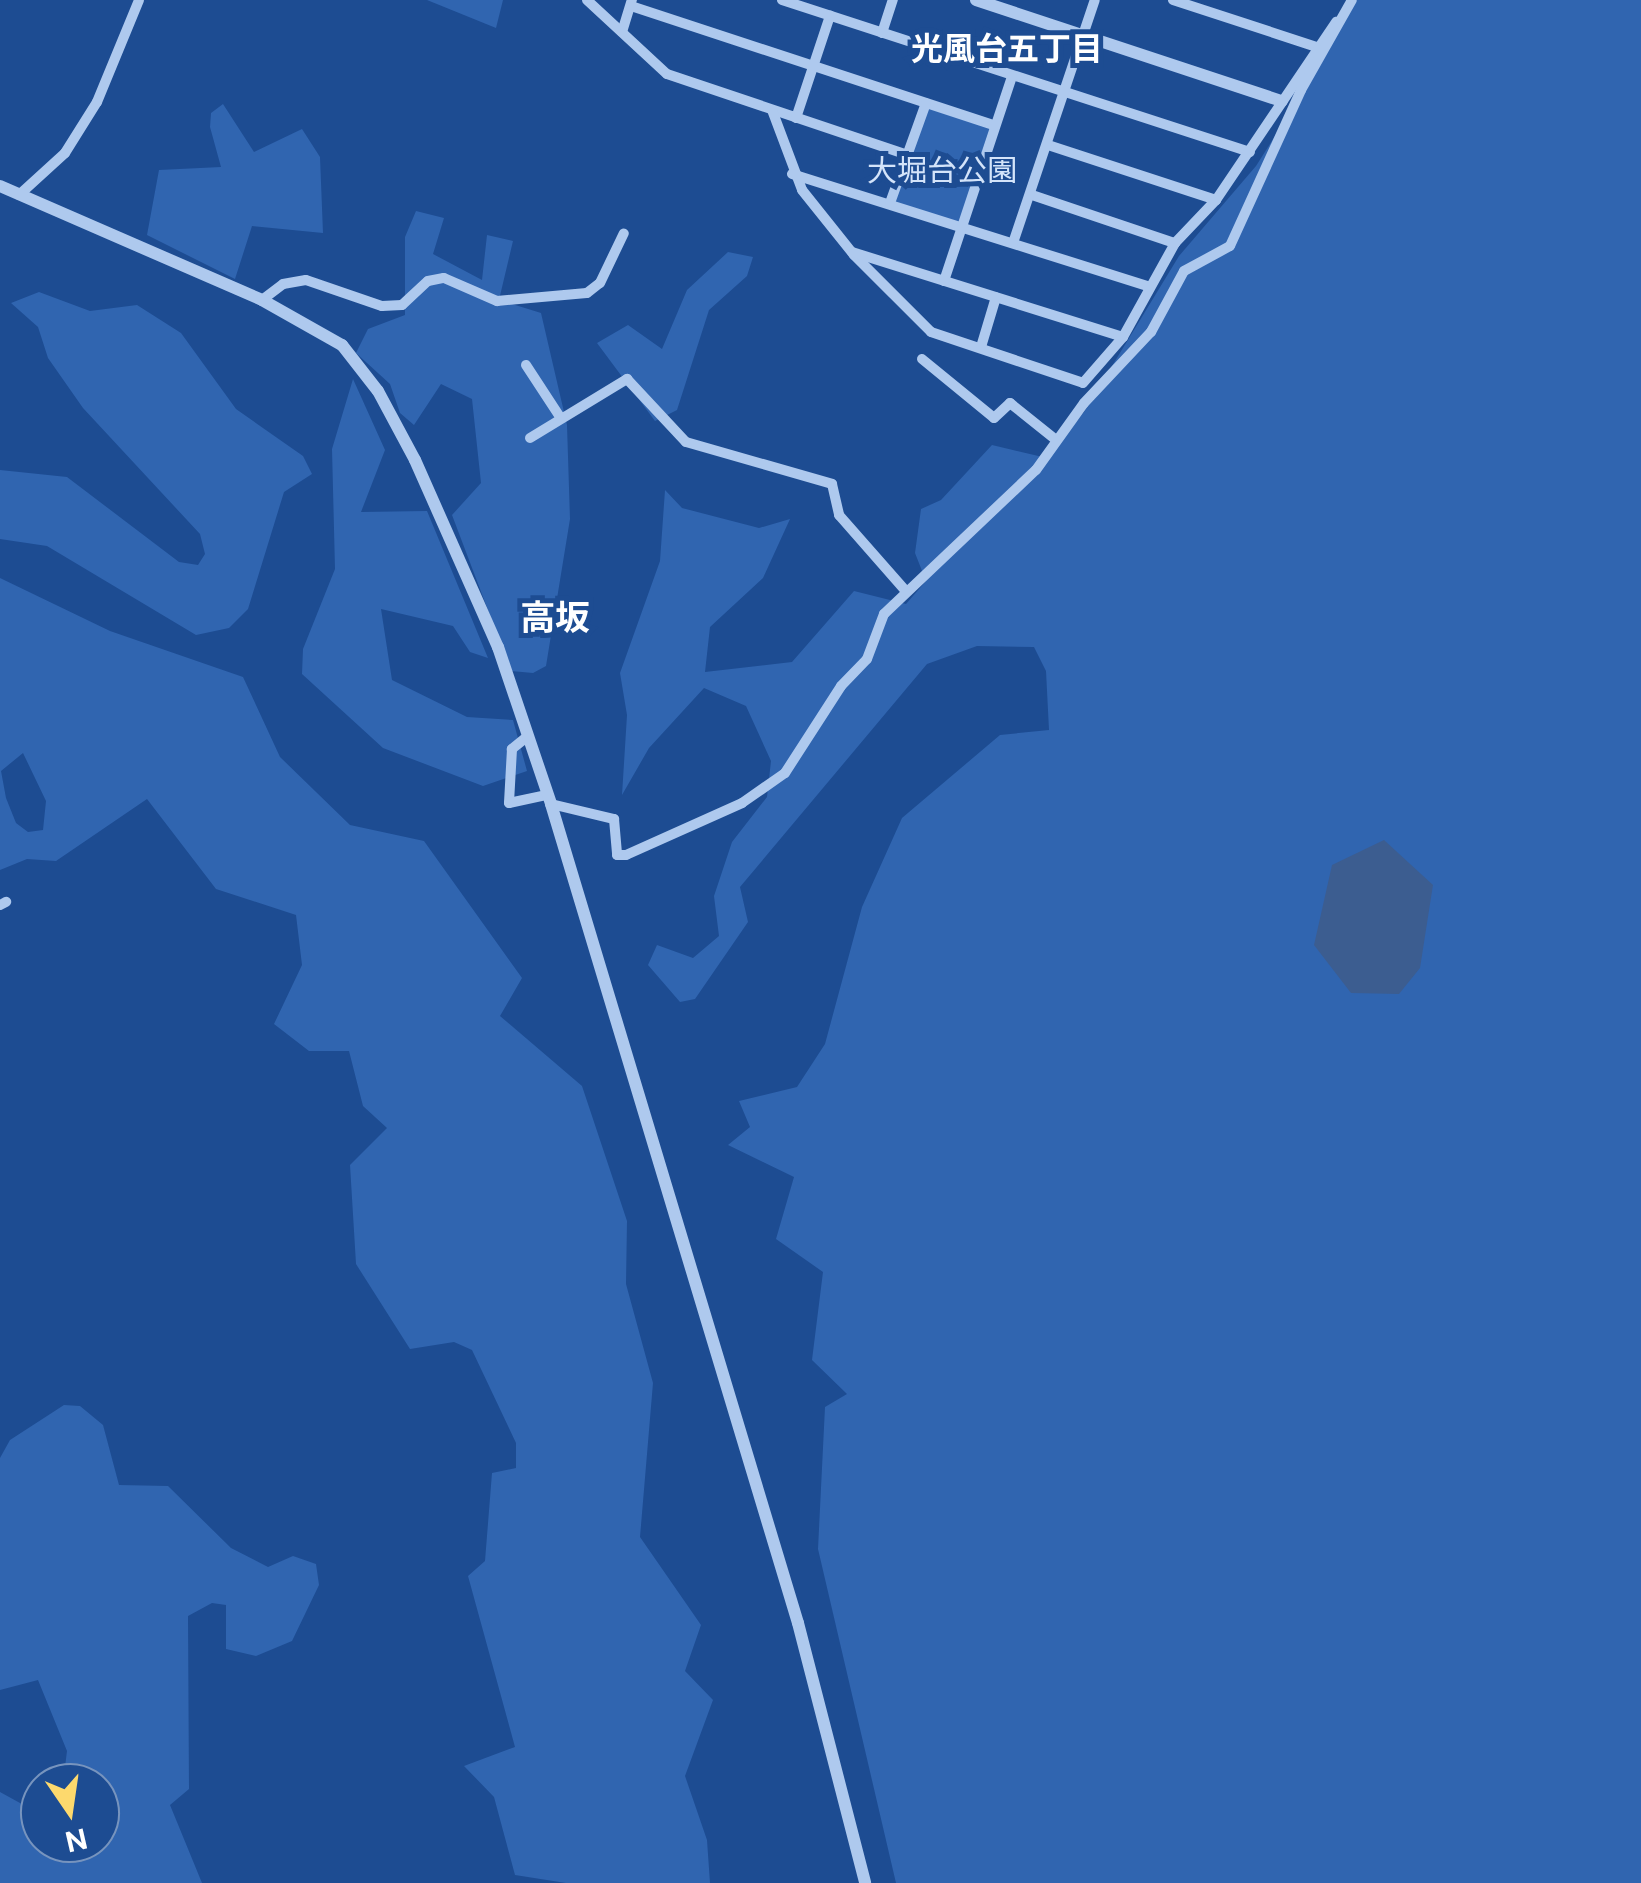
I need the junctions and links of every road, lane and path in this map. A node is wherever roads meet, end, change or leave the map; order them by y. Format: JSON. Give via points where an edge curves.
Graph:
{"nodes":[{"id":1,"x":139,"y":0,"type":"edge"},
{"id":2,"x":587,"y":0,"type":"edge"},
{"id":3,"x":782,"y":0,"type":"edge"},
{"id":4,"x":893,"y":0,"type":"edge"},
{"id":5,"x":976,"y":0,"type":"edge"},
{"id":6,"x":1094,"y":0,"type":"edge"},
{"id":7,"x":1179,"y":1,"type":"edge"},
{"id":8,"x":1350,"y":1,"type":"edge"},
{"id":9,"x":632,"y":3,"type":"edge"},
{"id":10,"x":830,"y":16,"type":"junction"},
{"id":11,"x":622,"y":32,"type":"junction"},
{"id":12,"x":882,"y":33,"type":"junction"},
{"id":13,"x":1082,"y":35,"type":"junction"},
{"id":14,"x":1317,"y":46,"type":"junction"},
{"id":15,"x":814,"y":66,"type":"junction"},
{"id":16,"x":1012,"y":76,"type":"junction"},
{"id":17,"x":1064,"y":94,"type":"junction"},
{"id":18,"x":1282,"y":101,"type":"junction"},
{"id":19,"x":926,"y":104,"type":"junction"},
{"id":20,"x":772,"y":110,"type":"junction"},
{"id":21,"x":796,"y":118,"type":"junction"},
{"id":22,"x":995,"y":126,"type":"junction"},
{"id":23,"x":1048,"y":145,"type":"junction"},
{"id":24,"x":1250,"y":152,"type":"junction"},
{"id":25,"x":908,"y":155,"type":"junction"},
{"id":26,"x":791,"y":174,"type":"junction"},
{"id":27,"x":0,"y":186,"type":"edge"},
{"id":28,"x":19,"y":195,"type":"junction"},
{"id":29,"x":1032,"y":195,"type":"junction"},
{"id":30,"x":1216,"y":200,"type":"junction"},
{"id":31,"x":890,"y":203,"type":"junction"},
{"id":32,"x":962,"y":227,"type":"junction"},
{"id":33,"x":624,"y":233,"type":"dead end"},
{"id":34,"x":1175,"y":242,"type":"junction"},
{"id":35,"x":1014,"y":243,"type":"junction"},
{"id":36,"x":850,"y":251,"type":"junction"},
{"id":37,"x":944,"y":281,"type":"junction"},
{"id":38,"x":1150,"y":287,"type":"junction"},
{"id":39,"x":996,"y":297,"type":"junction"},
{"id":40,"x":262,"y":300,"type":"junction"},
{"id":41,"x":1123,"y":337,"type":"junction"},
{"id":42,"x":981,"y":347,"type":"junction"},
{"id":43,"x":922,"y":359,"type":"dead end"},
{"id":44,"x":526,"y":364,"type":"dead end"},
{"id":45,"x":560,"y":417,"type":"junction"},
{"id":46,"x":530,"y":438,"type":"dead end"},
{"id":47,"x":1056,"y":440,"type":"junction"},
{"id":48,"x":905,"y":590,"type":"junction"},
{"id":49,"x":528,"y":736,"type":"junction"},
{"id":50,"x":550,"y":799,"type":"junction"},
{"id":51,"x":865,"y":1883,"type":"edge"}],
"edges":[{"from":1,"to":28,"type":"street","via":[[97,102],[65,153]]},
{"from":2,"to":11,"type":"street"},
{"from":3,"to":10,"type":"street"},
{"from":4,"to":12,"type":"street"},
{"from":5,"to":13,"type":"street"},
{"from":6,"to":13,"type":"street"},
{"from":7,"to":14,"type":"street"},
{"from":8,"to":14,"type":"street"},
{"from":8,"to":47,"type":"street","via":[[1230,246],[1184,272],[1151,332]]},
{"from":9,"to":11,"type":"street"},
{"from":9,"to":15,"type":"street"},
{"from":10,"to":12,"type":"street"},
{"from":10,"to":15,"type":"street"},
{"from":11,"to":20,"type":"street","via":[[668,74]]},
{"from":12,"to":16,"type":"street"},
{"from":13,"to":17,"type":"street"},
{"from":13,"to":18,"type":"street"},
{"from":14,"to":18,"type":"street"},
{"from":15,"to":19,"type":"street"},
{"from":15,"to":21,"type":"street"},
{"from":16,"to":17,"type":"street"},
{"from":16,"to":22,"type":"street"},
{"from":17,"to":23,"type":"street"},
{"from":17,"to":24,"type":"street"},
{"from":18,"to":24,"type":"street"},
{"from":19,"to":22,"type":"street"},
{"from":19,"to":25,"type":"street"},
{"from":20,"to":21,"type":"street"},
{"from":20,"to":26,"type":"street"},
{"from":21,"to":25,"type":"street"},
{"from":22,"to":32,"type":"street"},
{"from":23,"to":29,"type":"street"},
{"from":23,"to":30,"type":"street"},
{"from":24,"to":30,"type":"street"},
{"from":25,"to":31,"type":"street"},
{"from":26,"to":31,"type":"street"},
{"from":26,"to":36,"type":"street"},
{"from":27,"to":28,"type":"street"},
{"from":28,"to":40,"type":"street"},
{"from":29,"to":34,"type":"street"},
{"from":29,"to":35,"type":"street"},
{"from":30,"to":34,"type":"street"},
{"from":31,"to":32,"type":"street"},
{"from":32,"to":35,"type":"street"},
{"from":32,"to":37,"type":"street"},
{"from":33,"to":40,"type":"street","via":[[600,283],[587,293],[497,301],[444,278],[428,281],[402,305],[382,306],[306,280],[283,284]]},
{"from":34,"to":38,"type":"street"},
{"from":35,"to":38,"type":"street"},
{"from":36,"to":37,"type":"street"},
{"from":36,"to":42,"type":"street","via":[[931,332]]},
{"from":37,"to":39,"type":"street"},
{"from":38,"to":41,"type":"street"},
{"from":39,"to":41,"type":"street"},
{"from":39,"to":42,"type":"street"},
{"from":40,"to":49,"type":"street","via":[[342,345],[378,392],[498,647]]},
{"from":41,"to":42,"type":"street","via":[[1083,383]]},
{"from":43,"to":47,"type":"street","via":[[994,418],[1010,403]]},
{"from":44,"to":45,"type":"street"},
{"from":45,"to":46,"type":"street"},
{"from":45,"to":48,"type":"street","via":[[627,380],[686,442],[832,484],[839,515]]},
{"from":47,"to":48,"type":"street","via":[[1036,470]]},
{"from":48,"to":50,"type":"street","via":[[884,614],[867,659],[840,686],[784,773],[742,802],[617,855],[614,819]]},
{"from":49,"to":50,"type":"street"},
{"from":49,"to":50,"type":"street","via":[[512,749],[509,803]]},
{"from":50,"to":51,"type":"street","via":[[798,1624]]}]}
